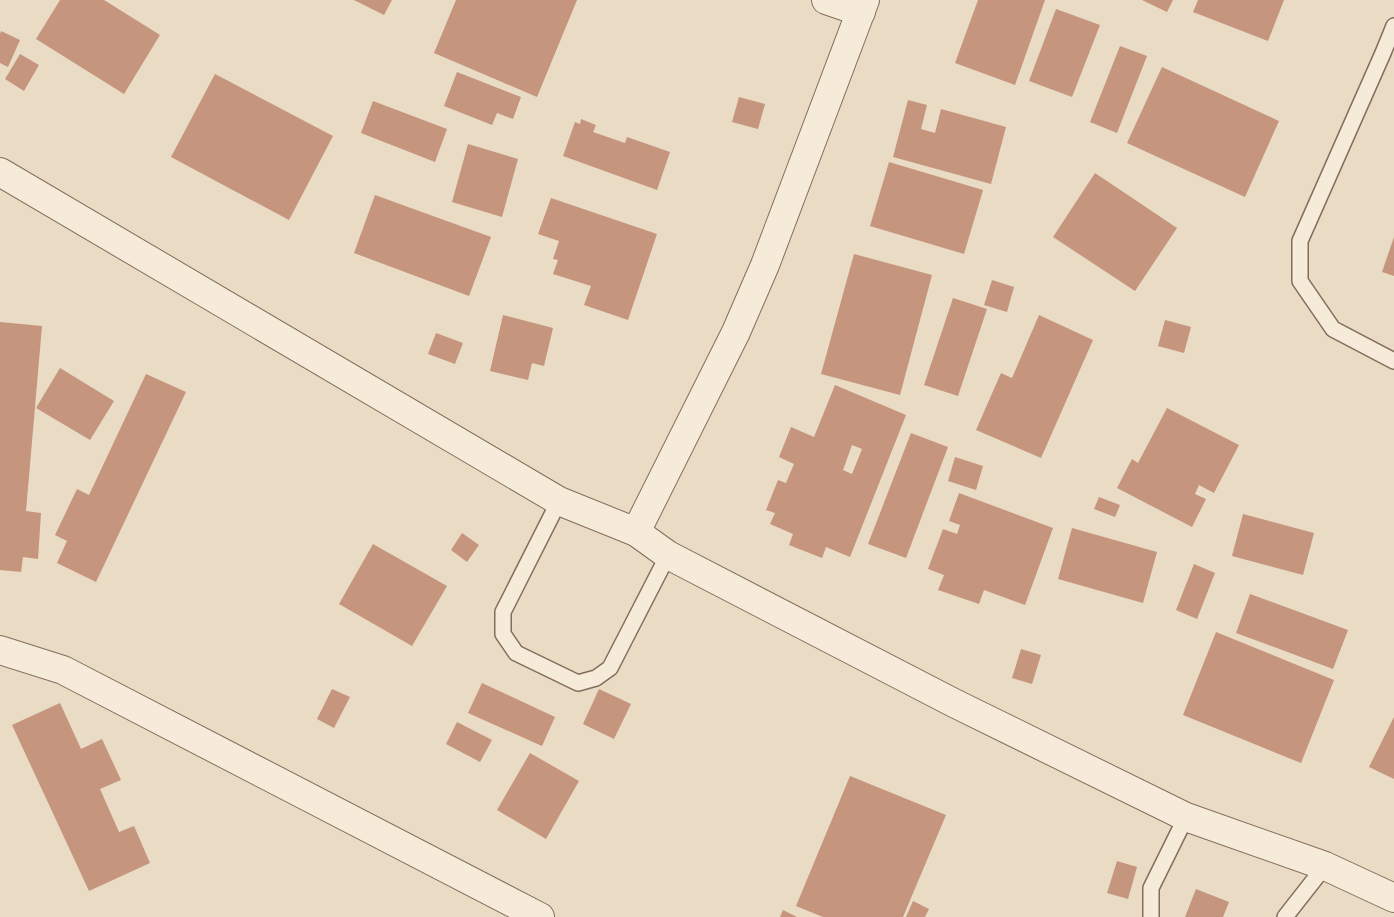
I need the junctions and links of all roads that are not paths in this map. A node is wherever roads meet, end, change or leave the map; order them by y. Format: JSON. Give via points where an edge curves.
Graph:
{"nodes":[{"id":1,"x":826,"y":0,"type":"edge"},
{"id":2,"x":863,"y":6,"type":"edge"},
{"id":3,"x":1394,"y":26,"type":"edge"},
{"id":4,"x":0,"y":172,"type":"edge"},
{"id":5,"x":1394,"y":361,"type":"edge"},
{"id":6,"x":559,"y":501,"type":"junction"},
{"id":7,"x":636,"y":532,"type":"junction"},
{"id":8,"x":668,"y":556,"type":"junction"},
{"id":9,"x":0,"y":650,"type":"edge"},
{"id":10,"x":1186,"y":817,"type":"junction"},
{"id":11,"x":1325,"y":866,"type":"junction"},
{"id":12,"x":1394,"y":898,"type":"edge"},
{"id":13,"x":540,"y":917,"type":"edge"},
{"id":14,"x":1151,"y":917,"type":"edge"},
{"id":15,"x":1285,"y":917,"type":"edge"}],
"edges":[{"from":1,"to":2,"type":"street"},
{"from":2,"to":7,"type":"street","via":[[765,265],[736,332]]},
{"from":3,"to":5,"type":"lane","via":[[1300,241],[1300,281],[1333,329]]},
{"from":4,"to":6,"type":"street"},
{"from":6,"to":7,"type":"street"},
{"from":6,"to":8,"type":"lane","via":[[503,612],[503,634],[516,653],[578,682],[596,678],[610,668]]},
{"from":7,"to":8,"type":"street"},
{"from":8,"to":10,"type":"street","via":[[954,703]]},
{"from":9,"to":13,"type":"street","via":[[63,670]]},
{"from":10,"to":11,"type":"street"},
{"from":10,"to":14,"type":"lane","via":[[1151,888]]},
{"from":11,"to":12,"type":"street"},
{"from":11,"to":15,"type":"lane"}]}
